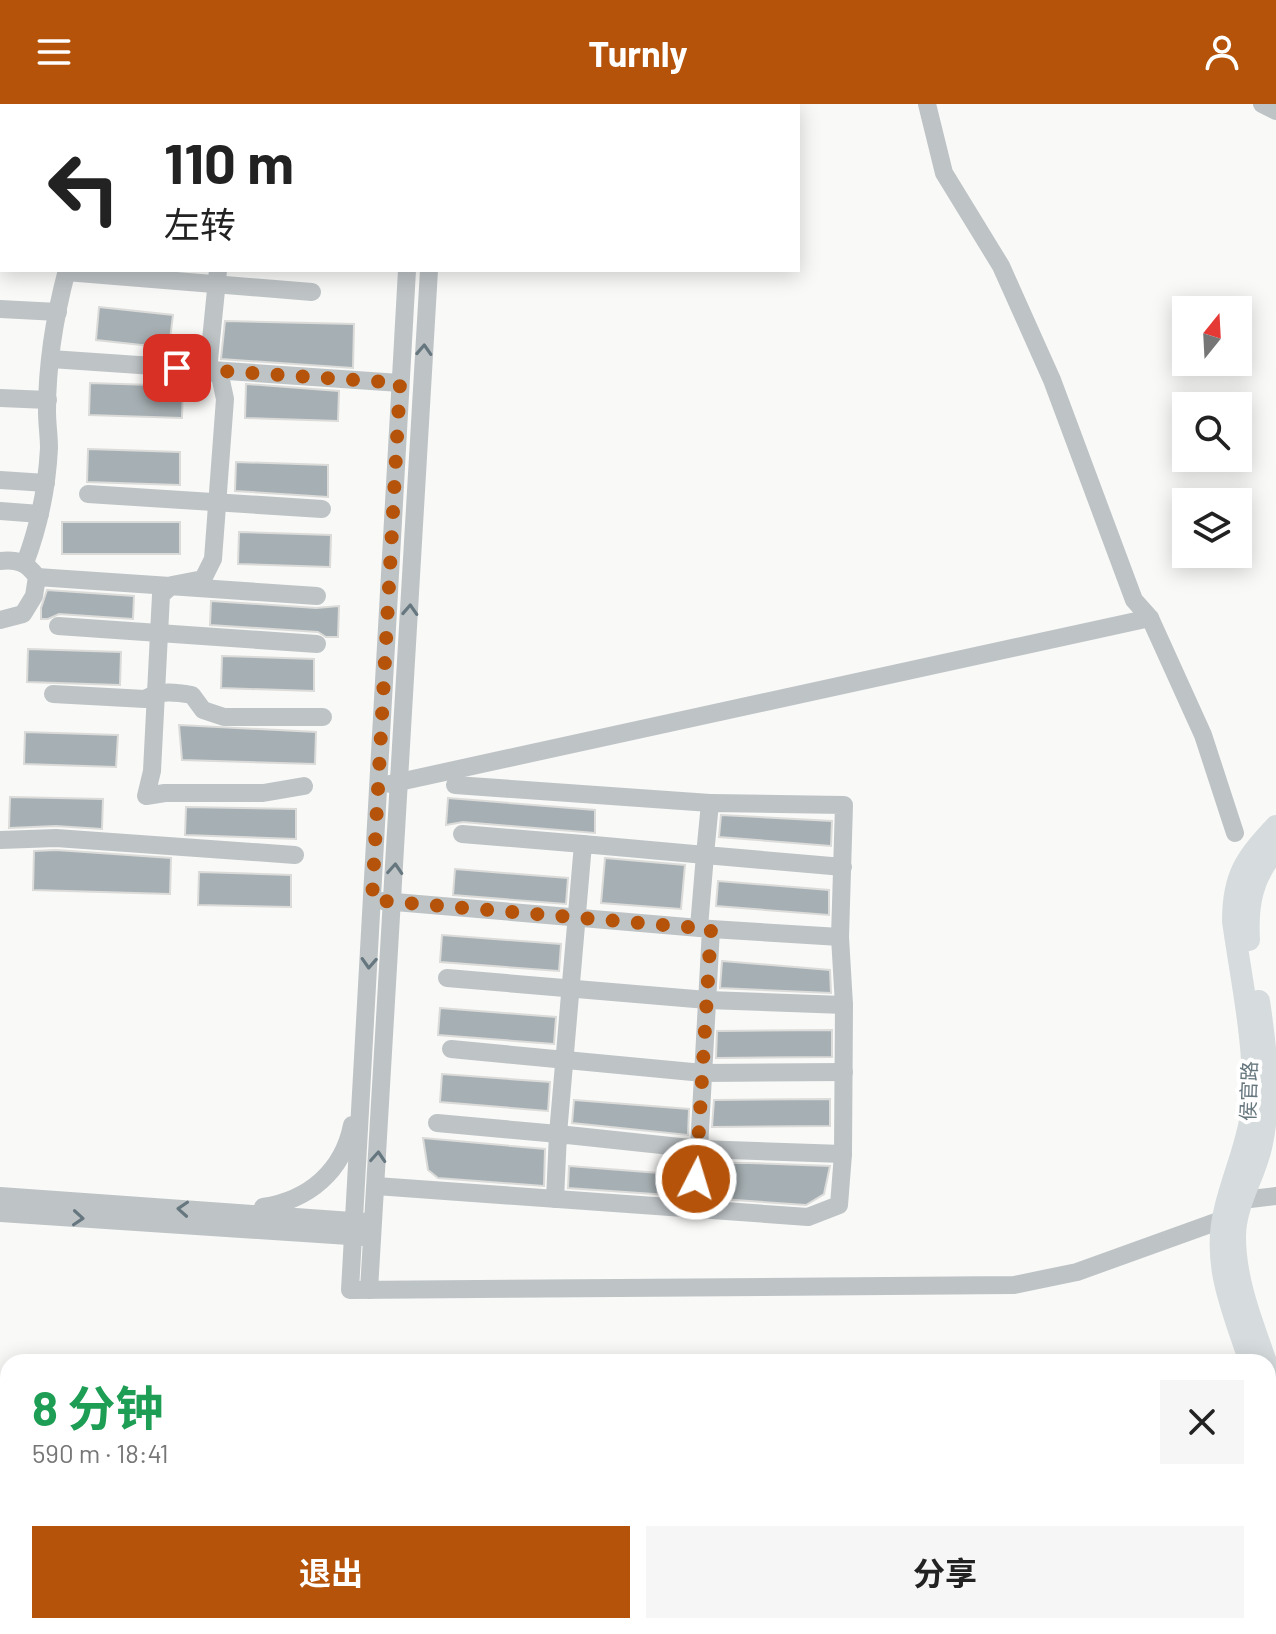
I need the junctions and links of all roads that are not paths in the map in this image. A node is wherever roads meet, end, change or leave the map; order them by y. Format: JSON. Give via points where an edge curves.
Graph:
{"nodes":[{"id":1,"x":927,"y":104,"type":"edge"},
{"id":2,"x":1262,"y":104,"type":"edge"},
{"id":3,"x":1276,"y":111,"type":"edge"},
{"id":4,"x":66,"y":272,"type":"edge"},
{"id":5,"x":91,"y":272,"type":"edge"},
{"id":6,"x":407,"y":272,"type":"edge"},
{"id":7,"x":429,"y":272,"type":"edge"},
{"id":8,"x":217,"y":277,"type":"edge"},
{"id":9,"x":312,"y":292,"type":"dead end"},
{"id":10,"x":0,"y":309,"type":"edge"},
{"id":11,"x":58,"y":312,"type":"junction"},
{"id":12,"x":51,"y":359,"type":"junction"},
{"id":13,"x":208,"y":370,"type":"junction"},
{"id":14,"x":400,"y":383,"type":"junction"},
{"id":15,"x":0,"y":398,"type":"edge"},
{"id":16,"x":48,"y":400,"type":"junction"},
{"id":17,"x":0,"y":480,"type":"edge"},
{"id":18,"x":46,"y":483,"type":"junction"},
{"id":19,"x":88,"y":494,"type":"dead end"},
{"id":20,"x":217,"y":502,"type":"junction"},
{"id":21,"x":322,"y":509,"type":"dead end"},
{"id":22,"x":0,"y":511,"type":"edge"},
{"id":23,"x":40,"y":514,"type":"junction"},
{"id":24,"x":0,"y":561,"type":"edge"},
{"id":25,"x":31,"y":570,"type":"junction"},
{"id":26,"x":171,"y":586,"type":"junction"},
{"id":27,"x":317,"y":596,"type":"dead end"},
{"id":28,"x":1150,"y":618,"type":"junction"},
{"id":29,"x":0,"y":620,"type":"edge"},
{"id":30,"x":58,"y":626,"type":"dead end"},
{"id":31,"x":159,"y":633,"type":"junction"},
{"id":32,"x":317,"y":644,"type":"dead end"},
{"id":33,"x":156,"y":692,"type":"junction"},
{"id":34,"x":53,"y":694,"type":"dead end"},
{"id":35,"x":323,"y":717,"type":"dead end"},
{"id":36,"x":401,"y":782,"type":"junction"},
{"id":37,"x":455,"y":785,"type":"dead end"},
{"id":38,"x":304,"y":786,"type":"dead end"},
{"id":39,"x":380,"y":786,"type":"junction"},
{"id":40,"x":710,"y":803,"type":"junction"},
{"id":41,"x":1276,"y":826,"type":"edge"},
{"id":42,"x":1235,"y":833,"type":"dead end"},
{"id":43,"x":462,"y":834,"type":"dead end"},
{"id":44,"x":0,"y":840,"type":"edge"},
{"id":45,"x":583,"y":844,"type":"junction"},
{"id":46,"x":1276,"y":850,"type":"edge"},
{"id":47,"x":295,"y":855,"type":"dead end"},
{"id":48,"x":705,"y":855,"type":"junction"},
{"id":49,"x":843,"y":867,"type":"junction"},
{"id":50,"x":372,"y":900,"type":"junction"},
{"id":51,"x":393,"y":901,"type":"junction"},
{"id":52,"x":577,"y":916,"type":"junction"},
{"id":53,"x":705,"y":928,"type":"junction"},
{"id":54,"x":840,"y":937,"type":"junction"},
{"id":55,"x":447,"y":978,"type":"dead end"},
{"id":56,"x":571,"y":989,"type":"junction"},
{"id":57,"x":707,"y":1000,"type":"junction"},
{"id":58,"x":844,"y":1005,"type":"junction"},
{"id":59,"x":451,"y":1049,"type":"dead end"},
{"id":60,"x":565,"y":1060,"type":"junction"},
{"id":61,"x":844,"y":1072,"type":"junction"},
{"id":62,"x":703,"y":1073,"type":"junction"},
{"id":63,"x":362,"y":1075,"type":"junction"},
{"id":64,"x":437,"y":1123,"type":"dead end"},
{"id":65,"x":558,"y":1134,"type":"junction"},
{"id":66,"x":699,"y":1149,"type":"junction"},
{"id":67,"x":843,"y":1154,"type":"junction"},
{"id":68,"x":376,"y":1186,"type":"junction"},
{"id":69,"x":0,"y":1196,"type":"edge"},
{"id":70,"x":1276,"y":1196,"type":"edge"},
{"id":71,"x":555,"y":1199,"type":"junction"},
{"id":72,"x":1242,"y":1200,"type":"junction"},
{"id":73,"x":694,"y":1209,"type":"junction"},
{"id":74,"x":232,"y":1212,"type":"junction"},
{"id":75,"x":0,"y":1213,"type":"edge"},
{"id":76,"x":1223,"y":1219,"type":"junction"},
{"id":77,"x":363,"y":1230,"type":"junction"},
{"id":78,"x":1248,"y":1354,"type":"edge"},
{"id":79,"x":1263,"y":1354,"type":"edge"}],
"edges":[{"from":1,"to":28,"type":"street","via":[[944,173],[1001,266],[1052,380],[1134,600]]},
{"from":2,"to":3,"type":"street"},
{"from":4,"to":11,"type":"street"},
{"from":5,"to":8,"type":"street"},
{"from":6,"to":14,"type":"street"},
{"from":36,"to":7,"type":"street","one_way":true},
{"from":8,"to":9,"type":"street"},
{"from":8,"to":13,"type":"street"},
{"from":10,"to":11,"type":"street"},
{"from":11,"to":12,"type":"street"},
{"from":12,"to":13,"type":"street"},
{"from":12,"to":16,"type":"street"},
{"from":13,"to":14,"type":"street"},
{"from":13,"to":20,"type":"street","via":[[220,376],[225,399]]},
{"from":14,"to":39,"type":"street"},
{"from":15,"to":16,"type":"street"},
{"from":16,"to":18,"type":"street"},
{"from":17,"to":18,"type":"street"},
{"from":18,"to":23,"type":"street"},
{"from":19,"to":20,"type":"street"},
{"from":20,"to":21,"type":"street"},
{"from":20,"to":26,"type":"street","via":[[213,559],[203,579]]},
{"from":22,"to":23,"type":"street"},
{"from":23,"to":25,"type":"street"},
{"from":24,"to":25,"type":"street","via":[[12,560]]},
{"from":25,"to":26,"type":"street"},
{"from":25,"to":29,"type":"street","via":[[34,596],[23,614]]},
{"from":26,"to":27,"type":"street"},
{"from":26,"to":31,"type":"street","via":[[161,595]]},
{"from":28,"to":36,"type":"street"},
{"from":28,"to":42,"type":"street","via":[[1203,735]]},
{"from":30,"to":31,"type":"street"},
{"from":31,"to":32,"type":"street"},
{"from":31,"to":33,"type":"street"},
{"from":33,"to":34,"type":"street","via":[[145,699]]},
{"from":33,"to":35,"type":"street","via":[[192,695],[203,710],[224,717]]},
{"from":33,"to":38,"type":"street","via":[[146,796],[263,793]]},
{"from":36,"to":39,"type":"street"},
{"from":51,"to":36,"type":"street","one_way":true},
{"from":37,"to":40,"type":"street"},
{"from":39,"to":50,"type":"street"},
{"from":40,"to":48,"type":"street"},
{"from":40,"to":49,"type":"street","via":[[844,805]]},
{"from":41,"to":76,"type":"main road","name":"侯官路","via":[[1243,865],[1233,900],[1252,1109]]},
{"from":43,"to":45,"type":"street"},
{"from":44,"to":47,"type":"street","via":[[56,838]]},
{"from":45,"to":48,"type":"street"},
{"from":45,"to":52,"type":"street"},
{"from":46,"to":72,"type":"main road","name":"侯官路","via":[[1255,879],[1248,910],[1268,1067],[1262,1143]]},
{"from":48,"to":49,"type":"street"},
{"from":48,"to":53,"type":"street"},
{"from":49,"to":54,"type":"street"},
{"from":50,"to":51,"type":"street"},
{"from":50,"to":63,"type":"street","one_way":true},
{"from":51,"to":52,"type":"street"},
{"from":68,"to":51,"type":"street","one_way":true},
{"from":52,"to":53,"type":"street"},
{"from":52,"to":56,"type":"street"},
{"from":53,"to":54,"type":"street"},
{"from":53,"to":57,"type":"street"},
{"from":54,"to":58,"type":"street"},
{"from":55,"to":56,"type":"street"},
{"from":56,"to":57,"type":"street"},
{"from":56,"to":60,"type":"street"},
{"from":57,"to":58,"type":"street"},
{"from":57,"to":62,"type":"street"},
{"from":58,"to":61,"type":"street"},
{"from":59,"to":60,"type":"street"},
{"from":60,"to":62,"type":"street"},
{"from":60,"to":65,"type":"street"},
{"from":61,"to":62,"type":"street"},
{"from":61,"to":67,"type":"street"},
{"from":62,"to":66,"type":"street"},
{"from":63,"to":74,"type":"street","via":[[350,1135],[331,1172],[284,1204]]},
{"from":63,"to":77,"type":"street"},
{"from":64,"to":65,"type":"street"},
{"from":65,"to":66,"type":"street"},
{"from":65,"to":71,"type":"street"},
{"from":66,"to":67,"type":"street"},
{"from":66,"to":73,"type":"street"},
{"from":67,"to":73,"type":"street","via":[[839,1205],[808,1217]]},
{"from":68,"to":71,"type":"street"},
{"from":68,"to":77,"type":"street"},
{"from":74,"to":69,"type":"street","one_way":true},
{"from":70,"to":72,"type":"street"},
{"from":71,"to":73,"type":"street"},
{"from":72,"to":76,"type":"street"},
{"from":72,"to":79,"type":"main road","name":"侯官路","via":[[1236,1256]]},
{"from":74,"to":77,"type":"street"},
{"from":75,"to":77,"type":"street","one_way":true},
{"from":76,"to":77,"type":"street","via":[[1077,1272],[1014,1285],[360,1290]]},
{"from":76,"to":78,"type":"main road","name":"侯官路","via":[[1223,1275]]}]}
